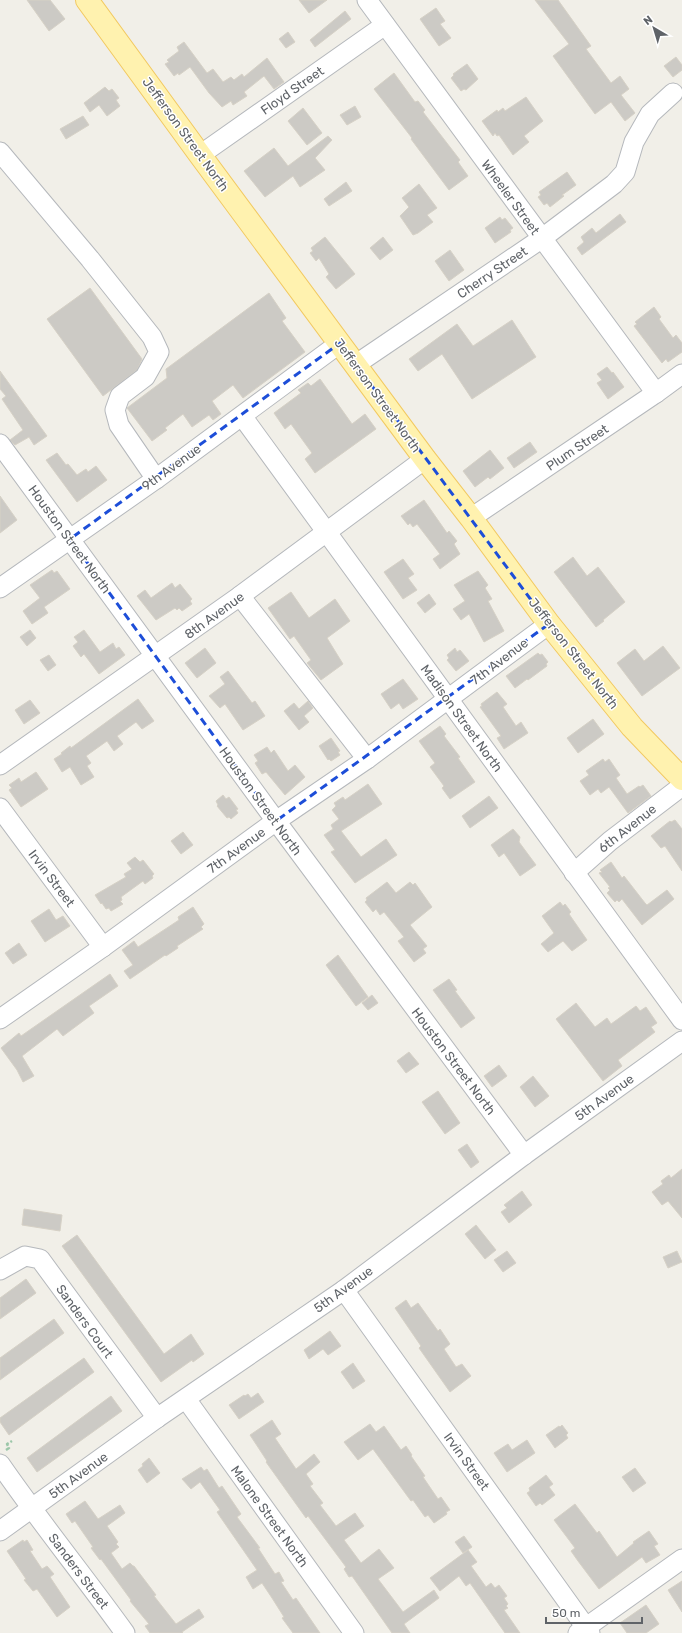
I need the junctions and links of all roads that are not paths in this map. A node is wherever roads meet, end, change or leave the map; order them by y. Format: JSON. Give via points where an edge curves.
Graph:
{"nodes":[{"id":1,"x":87,"y":0,"type":"edge"},
{"id":2,"x":366,"y":0,"type":"edge"},
{"id":3,"x":385,"y":25,"type":"junction"},
{"id":4,"x":673,"y":93,"type":"dead end"},
{"id":5,"x":0,"y":152,"type":"edge"},
{"id":6,"x":200,"y":155,"type":"junction"},
{"id":7,"x":541,"y":239,"type":"junction"},
{"id":8,"x":340,"y":343,"type":"junction"},
{"id":9,"x":356,"y":365,"type":"junction"},
{"id":10,"x":682,"y":374,"type":"edge"},
{"id":11,"x":656,"y":393,"type":"junction"},
{"id":12,"x":242,"y":416,"type":"junction"},
{"id":13,"x":0,"y":444,"type":"edge"},
{"id":14,"x":425,"y":459,"type":"junction"},
{"id":15,"x":156,"y":479,"type":"junction"},
{"id":16,"x":471,"y":518,"type":"junction"},
{"id":17,"x":326,"y":533,"type":"junction"},
{"id":18,"x":70,"y":539,"type":"junction"},
{"id":19,"x":0,"y":588,"type":"edge"},
{"id":20,"x":240,"y":596,"type":"junction"},
{"id":21,"x":550,"y":624,"type":"junction"},
{"id":22,"x":155,"y":657,"type":"junction"},
{"id":23,"x":449,"y":699,"type":"junction"},
{"id":24,"x":366,"y":759,"type":"junction"},
{"id":25,"x":0,"y":765,"type":"edge"},
{"id":26,"x":682,"y":779,"type":"edge"},
{"id":27,"x":682,"y":786,"type":"edge"},
{"id":28,"x":0,"y":808,"type":"edge"},
{"id":29,"x":276,"y":821,"type":"junction"},
{"id":30,"x":574,"y":872,"type":"junction"},
{"id":31,"x":103,"y":947,"type":"junction"},
{"id":32,"x":0,"y":1020,"type":"edge"},
{"id":33,"x":682,"y":1020,"type":"edge"},
{"id":34,"x":682,"y":1041,"type":"edge"},
{"id":35,"x":524,"y":1155,"type":"junction"},
{"id":36,"x":0,"y":1270,"type":"edge"},
{"id":37,"x":344,"y":1290,"type":"junction"},
{"id":38,"x":186,"y":1399,"type":"junction"},
{"id":39,"x":157,"y":1418,"type":"junction"},
{"id":40,"x":1,"y":1458,"type":"edge"},
{"id":41,"x":32,"y":1509,"type":"junction"},
{"id":42,"x":0,"y":1532,"type":"edge"},
{"id":43,"x":682,"y":1559,"type":"edge"},
{"id":44,"x":585,"y":1631,"type":"edge"},
{"id":45,"x":125,"y":1633,"type":"edge"},
{"id":46,"x":354,"y":1633,"type":"edge"}],
"edges":[{"from":1,"to":6,"type":"main road","name":"Jefferson Street North"},
{"from":2,"to":3,"type":"street","name":"Wheeler Street"},
{"from":3,"to":6,"type":"street","name":"Floyd Street"},
{"from":3,"to":7,"type":"street","name":"Wheeler Street"},
{"from":4,"to":7,"type":"street","name":"Cherry Street","via":[[650,114],[634,142],[625,172],[614,184]]},
{"from":5,"to":15,"type":"street","via":[[152,337],[159,352],[145,378],[120,396],[114,410],[119,425]]},
{"from":6,"to":8,"type":"main road","name":"Jefferson Street North"},
{"from":7,"to":9,"type":"street","name":"Cherry Street"},
{"from":7,"to":11,"type":"street","name":"Wheeler Street"},
{"from":8,"to":9,"type":"main road","name":"Jefferson Street North"},
{"from":8,"to":12,"type":"street","name":"9th Avenue"},
{"from":9,"to":14,"type":"main road","name":"Jefferson Street North"},
{"from":10,"to":11,"type":"street","name":"Plum Street"},
{"from":11,"to":16,"type":"street","name":"Plum Street"},
{"from":12,"to":15,"type":"street","name":"9th Avenue"},
{"from":12,"to":17,"type":"street","name":"Madison Street North"},
{"from":13,"to":18,"type":"street","name":"Houston Street North"},
{"from":14,"to":16,"type":"main road","name":"Jefferson Street North"},
{"from":14,"to":17,"type":"street","name":"8th Avenue"},
{"from":15,"to":18,"type":"street","name":"9th Avenue"},
{"from":16,"to":21,"type":"main road","name":"Jefferson Street North"},
{"from":17,"to":20,"type":"street","name":"8th Avenue"},
{"from":17,"to":23,"type":"street","name":"Madison Street North"},
{"from":18,"to":19,"type":"street","name":"9th Avenue"},
{"from":18,"to":22,"type":"street","name":"Houston Street North"},
{"from":20,"to":22,"type":"street","name":"8th Avenue"},
{"from":20,"to":24,"type":"street"},
{"from":21,"to":23,"type":"street","name":"7th Avenue"},
{"from":21,"to":26,"type":"main road","name":"Jefferson Street North","via":[[632,728]]},
{"from":22,"to":25,"type":"street","name":"8th Avenue"},
{"from":22,"to":29,"type":"street","name":"Houston Street North"},
{"from":23,"to":24,"type":"street","name":"7th Avenue"},
{"from":23,"to":30,"type":"street","name":"Madison Street North"},
{"from":24,"to":29,"type":"street","name":"7th Avenue"},
{"from":27,"to":30,"type":"street","name":"6th Avenue"},
{"from":28,"to":31,"type":"street","name":"Irvin Street"},
{"from":29,"to":31,"type":"street","name":"7th Avenue"},
{"from":29,"to":35,"type":"street","name":"Houston Street North"},
{"from":30,"to":33,"type":"street","name":"Madison Street North"},
{"from":31,"to":32,"type":"street","name":"7th Avenue"},
{"from":34,"to":35,"type":"street","name":"5th Avenue"},
{"from":35,"to":37,"type":"street","name":"5th Avenue"},
{"from":36,"to":39,"type":"street","name":"Sanders Court","via":[[25,1256],[40,1259]]},
{"from":37,"to":38,"type":"street","name":"5th Avenue"},
{"from":37,"to":44,"type":"street","name":"Irvin Street"},
{"from":38,"to":39,"type":"street","name":"5th Avenue"},
{"from":38,"to":46,"type":"street","name":"Malone Street North"},
{"from":39,"to":41,"type":"street","name":"5th Avenue"},
{"from":40,"to":41,"type":"street"},
{"from":41,"to":42,"type":"street","name":"5th Avenue"},
{"from":41,"to":45,"type":"street","name":"Sanders Street","via":[[82,1572]]},
{"from":43,"to":44,"type":"street"}]}
